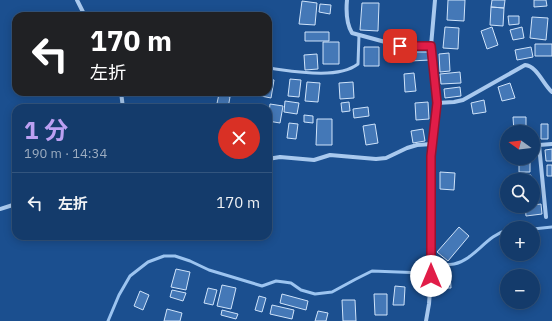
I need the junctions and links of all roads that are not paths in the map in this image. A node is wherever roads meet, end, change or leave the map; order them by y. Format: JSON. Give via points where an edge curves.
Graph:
{"nodes":[{"id":1,"x":77,"y":0,"type":"edge"},
{"id":2,"x":347,"y":0,"type":"edge"},
{"id":3,"x":435,"y":0,"type":"edge"},
{"id":4,"x":83,"y":12,"type":"edge"},
{"id":5,"x":359,"y":35,"type":"junction"},
{"id":6,"x":431,"y":46,"type":"junction"},
{"id":7,"x":272,"y":68,"type":"edge"},
{"id":8,"x":552,"y":92,"type":"edge"},
{"id":9,"x":437,"y":103,"type":"junction"},
{"id":10,"x":432,"y":144,"type":"junction"},
{"id":11,"x":552,"y":144,"type":"edge"},
{"id":12,"x":272,"y":158,"type":"edge"},
{"id":13,"x":12,"y":205,"type":"edge"},
{"id":14,"x":0,"y":209,"type":"edge"},
{"id":15,"x":546,"y":217,"type":"dead end"},
{"id":16,"x":426,"y":321,"type":"edge"}],
"edges":[{"from":1,"to":4,"type":"street"},
{"from":2,"to":5,"type":"street","via":[[349,28],[352,34]]},
{"from":3,"to":6,"type":"street"},
{"from":5,"to":6,"type":"street","via":[[400,46]]},
{"from":5,"to":7,"type":"lane","via":[[358,64],[351,69],[323,74]]},
{"from":6,"to":9,"type":"street"},
{"from":8,"to":9,"type":"street","via":[[534,69],[525,65],[463,100]]},
{"from":9,"to":10,"type":"street"},
{"from":10,"to":12,"type":"street","via":[[417,145],[386,158],[376,159],[330,155],[314,160]]},
{"from":10,"to":16,"type":"street","via":[[431,276]]},
{"from":11,"to":15,"type":"street","via":[[539,145]]},
{"from":13,"to":14,"type":"street"}]}
